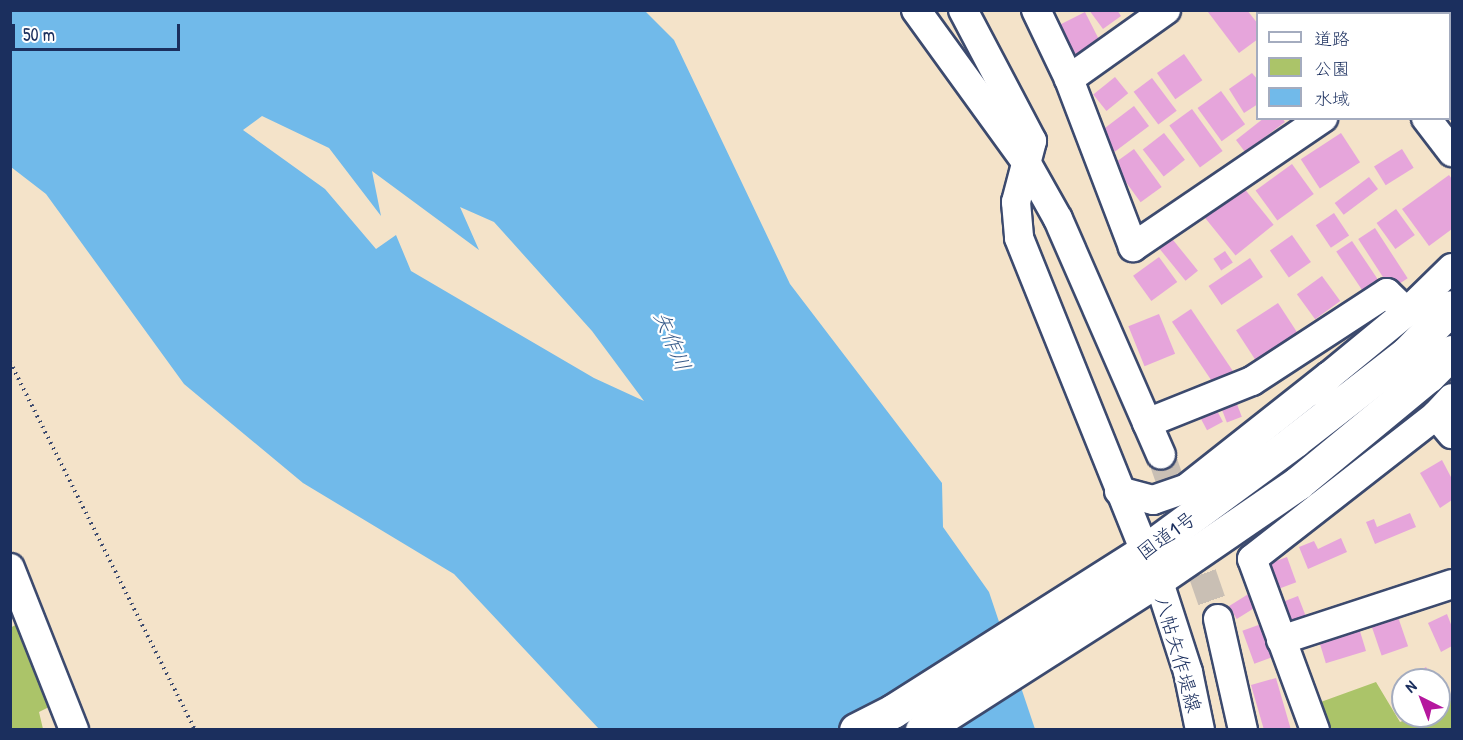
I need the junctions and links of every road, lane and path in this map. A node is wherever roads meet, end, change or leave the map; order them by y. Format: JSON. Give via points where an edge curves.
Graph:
{"nodes":[{"id":1,"x":916,"y":10,"type":"edge"},
{"id":2,"x":963,"y":10,"type":"edge"},
{"id":3,"x":1036,"y":10,"type":"edge"},
{"id":4,"x":1166,"y":10,"type":"edge"},
{"id":5,"x":1069,"y":79,"type":"junction"},
{"id":6,"x":1320,"y":120,"type":"edge"},
{"id":7,"x":1428,"y":120,"type":"edge"},
{"id":8,"x":1450,"y":143,"type":"edge"},
{"id":9,"x":1026,"y":162,"type":"junction"},
{"id":10,"x":1452,"y":268,"type":"edge"},
{"id":11,"x":1452,"y":307,"type":"edge"},
{"id":12,"x":1407,"y":312,"type":"junction"},
{"id":13,"x":1452,"y":351,"type":"edge"},
{"id":14,"x":10,"y":362,"type":"edge"},
{"id":15,"x":1329,"y":376,"type":"junction"},
{"id":16,"x":1447,"y":416,"type":"edge"},
{"id":17,"x":1147,"y":423,"type":"junction"},
{"id":18,"x":1294,"y":441,"type":"junction"},
{"id":19,"x":1161,"y":455,"type":"tunnel mouth"},
{"id":20,"x":1325,"y":462,"type":"junction"},
{"id":21,"x":1361,"y":472,"type":"junction"},
{"id":22,"x":1119,"y":491,"type":"junction"},
{"id":23,"x":1152,"y":565,"type":"junction"},
{"id":24,"x":10,"y":568,"type":"edge"},
{"id":25,"x":1452,"y":584,"type":"edge"},
{"id":26,"x":1111,"y":590,"type":"junction"},
{"id":27,"x":1218,"y":619,"type":"tunnel mouth"},
{"id":28,"x":1281,"y":640,"type":"junction"},
{"id":29,"x":74,"y":729,"type":"edge"},
{"id":30,"x":195,"y":729,"type":"edge"},
{"id":31,"x":856,"y":729,"type":"edge"},
{"id":32,"x":922,"y":729,"type":"edge"},
{"id":33,"x":1200,"y":729,"type":"edge"},
{"id":34,"x":1243,"y":729,"type":"edge"},
{"id":35,"x":1315,"y":729,"type":"edge"}],
"edges":[{"from":1,"to":9,"type":"street"},
{"from":2,"to":9,"type":"street","name":"八帖矢作堤線","via":[[1032,141]]},
{"from":3,"to":5,"type":"street"},
{"from":4,"to":5,"type":"street"},
{"from":5,"to":6,"type":"street","via":[[1133,247]]},
{"from":7,"to":8,"type":"street"},
{"from":9,"to":17,"type":"street","via":[[1058,219]]},
{"from":9,"to":22,"type":"street","name":"八帖矢作堤線","via":[[1016,202],[1019,237]]},
{"from":10,"to":12,"type":"street"},
{"from":11,"to":18,"type":"highway","name":"国道1号","via":[[1407,353]]},
{"from":12,"to":15,"type":"street"},
{"from":12,"to":17,"type":"street","via":[[1387,293],[1252,381]]},
{"from":13,"to":20,"type":"highway","name":"国道1号","via":[[1428,376]]},
{"from":14,"to":30,"type":"path"},
{"from":15,"to":18,"type":"street","via":[[1304,410]]},
{"from":15,"to":22,"type":"street","via":[[1187,488],[1153,500]]},
{"from":16,"to":21,"type":"street"},
{"from":17,"to":19,"type":"street"},
{"from":18,"to":23,"type":"highway","name":"国道1号"},
{"from":20,"to":21,"type":"street"},
{"from":20,"to":23,"type":"highway","name":"国道1号"},
{"from":21,"to":28,"type":"street","via":[[1252,559]]},
{"from":22,"to":23,"type":"street","name":"八帖矢作堤線"},
{"from":23,"to":26,"type":"highway","name":"国道1号"},
{"from":23,"to":33,"type":"street","name":"八帖矢作堤線","via":[[1188,672]]},
{"from":24,"to":29,"type":"street"},
{"from":25,"to":28,"type":"street"},
{"from":26,"to":31,"type":"highway","name":"国道1号"},
{"from":26,"to":32,"type":"highway","name":"国道1号"},
{"from":27,"to":34,"type":"street"},
{"from":28,"to":35,"type":"street"}]}
